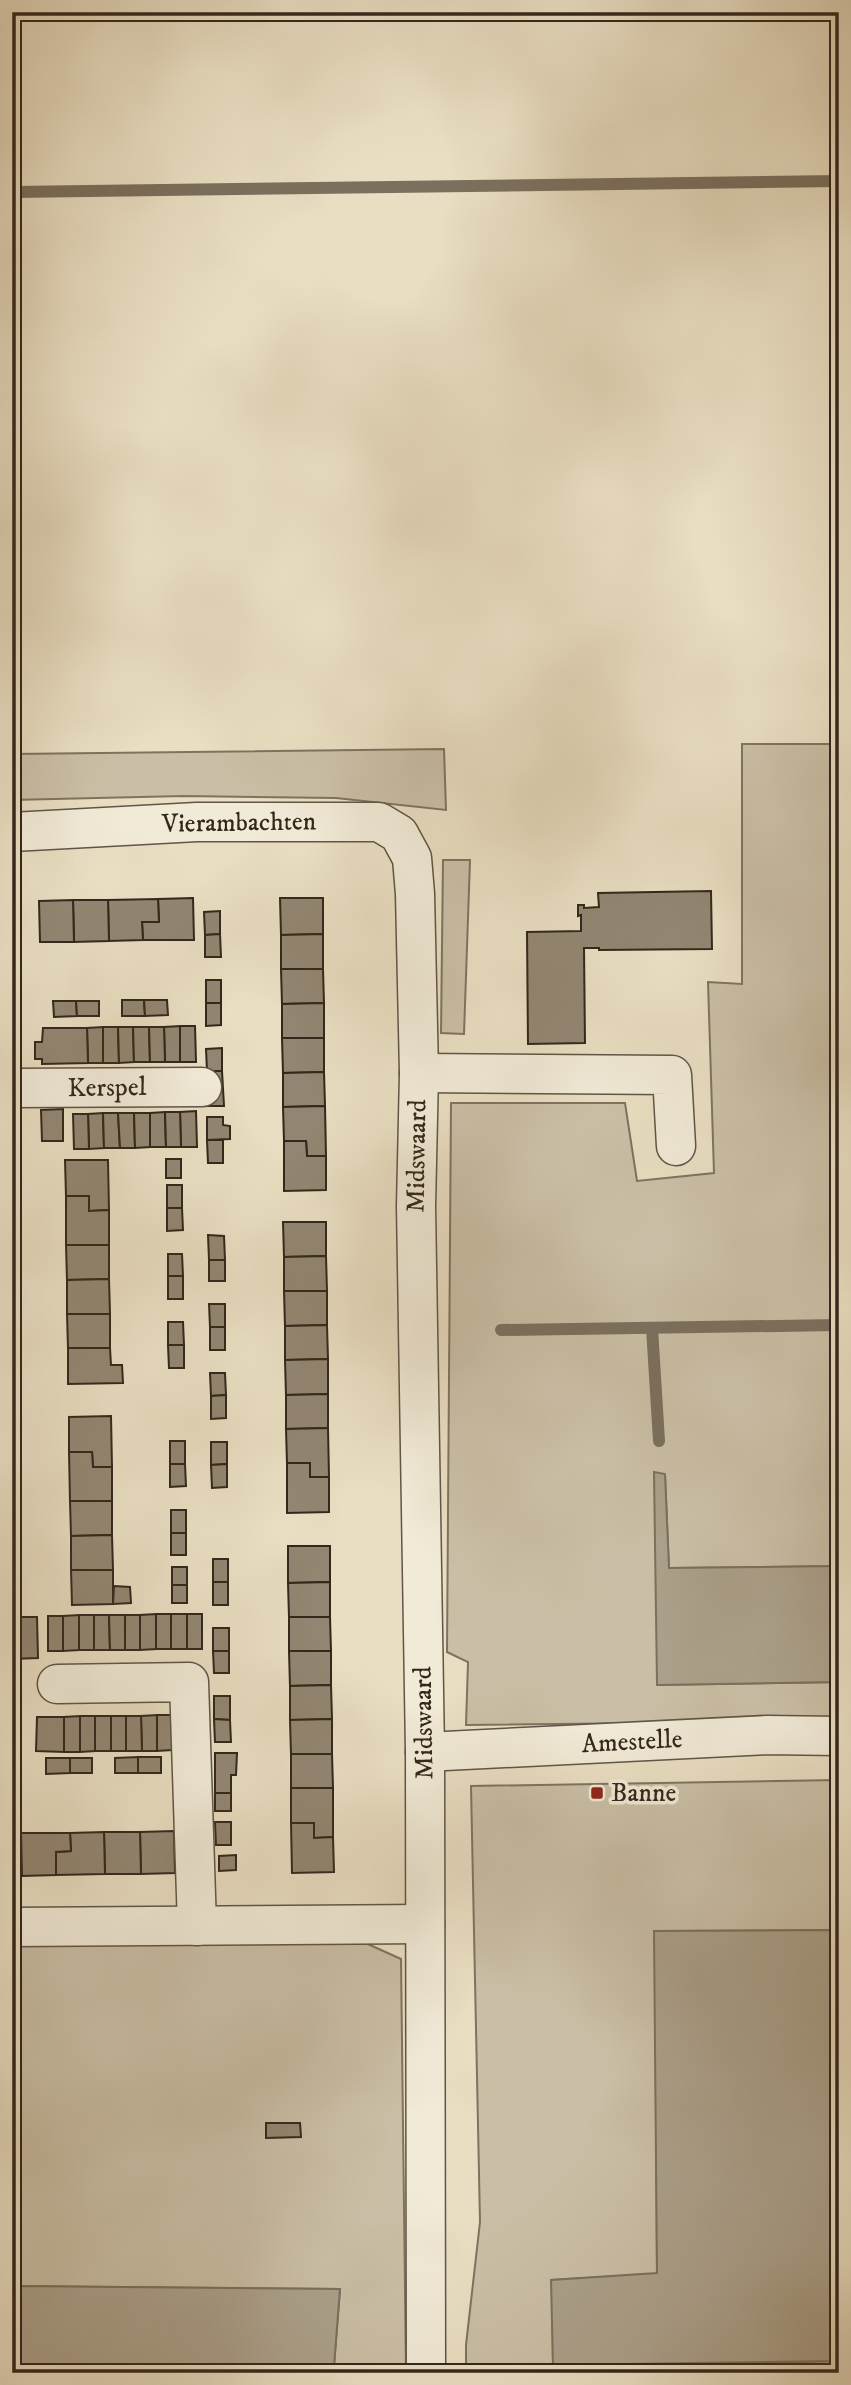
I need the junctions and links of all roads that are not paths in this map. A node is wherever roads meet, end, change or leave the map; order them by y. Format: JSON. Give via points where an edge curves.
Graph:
{"nodes":[{"id":1,"x":12,"y":832,"type":"edge"},
{"id":2,"x":415,"y":894,"type":"joint"},
{"id":3,"x":419,"y":1073,"type":"junction"},
{"id":4,"x":202,"y":1087,"type":"dead end"},
{"id":5,"x":12,"y":1088,"type":"edge"},
{"id":6,"x":676,"y":1146,"type":"dead end"},
{"id":7,"x":57,"y":1685,"type":"dead end"},
{"id":8,"x":839,"y":1736,"type":"edge"},
{"id":9,"x":425,"y":1752,"type":"junction"},
{"id":10,"x":425,"y":1924,"type":"junction"},
{"id":11,"x":197,"y":1926,"type":"junction"},
{"id":12,"x":12,"y":1927,"type":"edge"},
{"id":13,"x":426,"y":2373,"type":"edge"}],
"edges":[{"from":1,"to":2,"type":"street","name":"Vierambachten","via":[[197,822],[379,822],[399,834],[412,858]]},
{"from":2,"to":3,"type":"street","name":"Midswaard"},
{"from":3,"to":6,"type":"street","name":"Midswaard","via":[[672,1075]]},
{"from":3,"to":9,"type":"street","name":"Midswaard","via":[[416,1206]]},
{"from":4,"to":5,"type":"street","name":"Kerspel"},
{"from":7,"to":11,"type":"street","via":[[189,1682]]},
{"from":8,"to":9,"type":"street","name":"Amestelle","via":[[767,1735]]},
{"from":9,"to":10,"type":"street","name":"Midswaard"},
{"from":10,"to":11,"type":"street"},
{"from":10,"to":13,"type":"street","name":"Midswaard"},
{"from":11,"to":12,"type":"street"}]}
